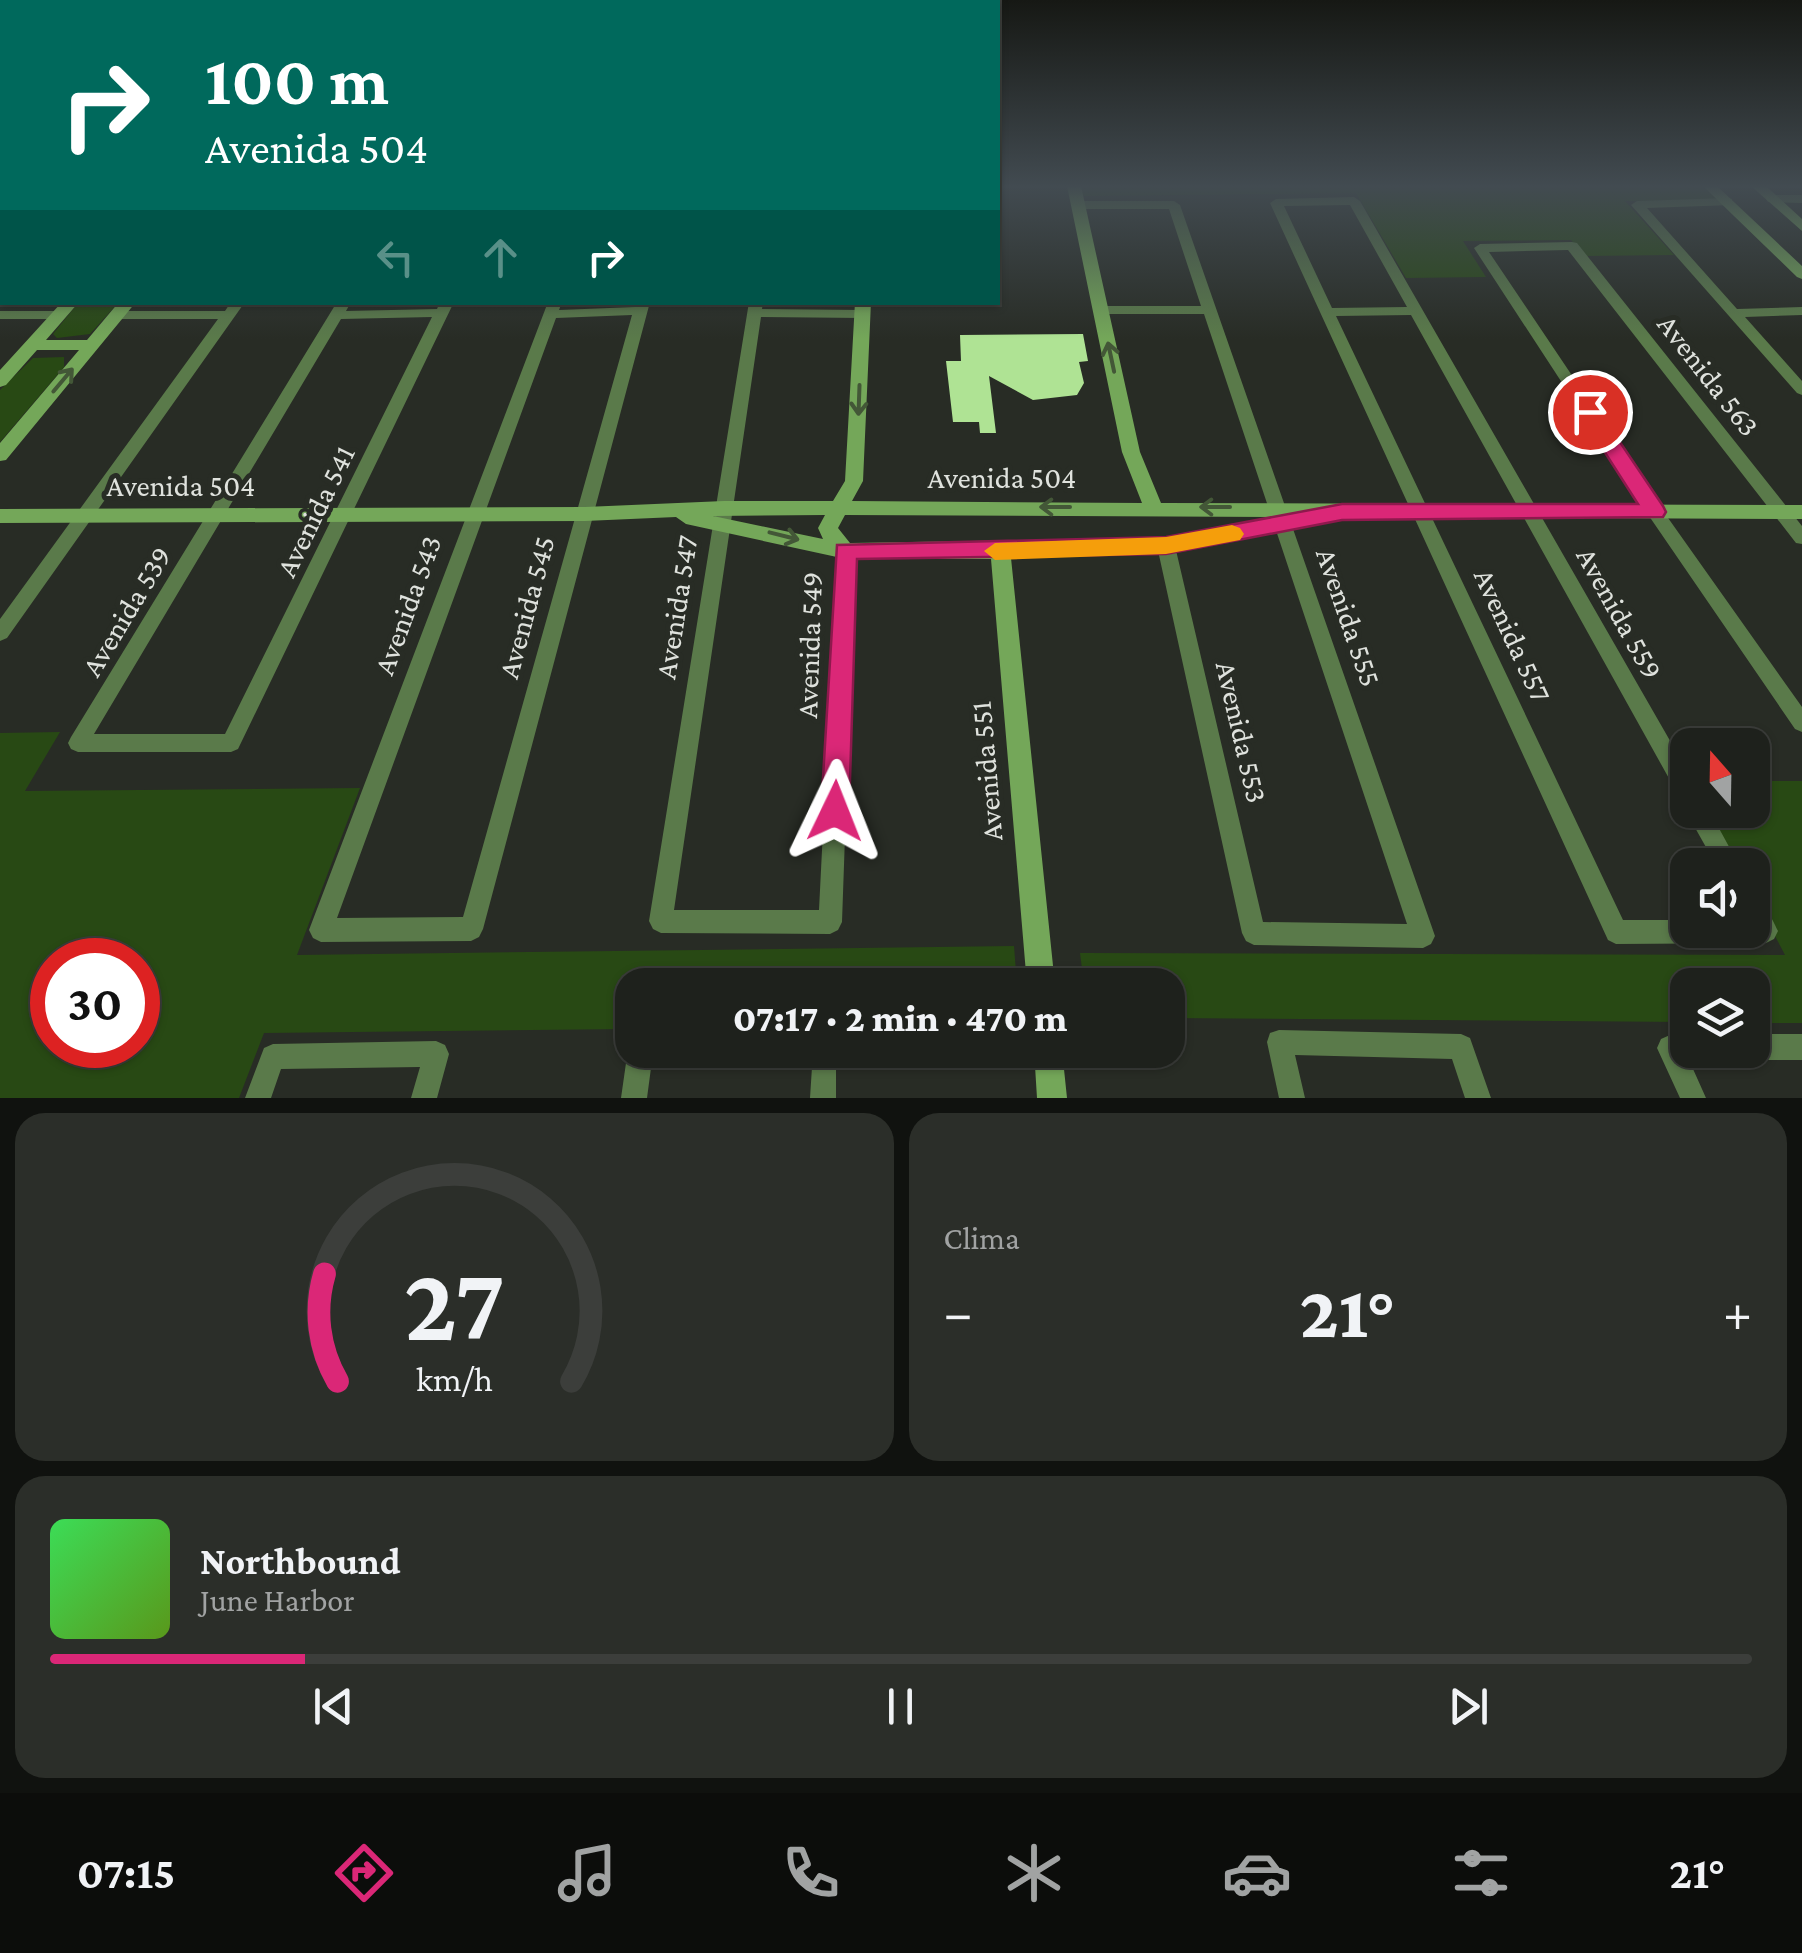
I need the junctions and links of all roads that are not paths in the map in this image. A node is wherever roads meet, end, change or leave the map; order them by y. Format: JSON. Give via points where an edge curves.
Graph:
{"nodes":[{"id":1,"x":1085,"y":237,"type":"edge"},
{"id":2,"x":1185,"y":237,"type":"edge"},
{"id":3,"x":1292,"y":237,"type":"edge"},
{"id":4,"x":1374,"y":237,"type":"edge"},
{"id":5,"x":1665,"y":237,"type":"edge"},
{"id":6,"x":1764,"y":237,"type":"edge"},
{"id":7,"x":1802,"y":274,"type":"edge"},
{"id":8,"x":642,"y":307,"type":"edge"},
{"id":9,"x":445,"y":308,"type":"edge"},
{"id":10,"x":552,"y":308,"type":"edge"},
{"id":11,"x":755,"y":308,"type":"edge"},
{"id":12,"x":863,"y":308,"type":"edge"},
{"id":13,"x":65,"y":309,"type":"edge"},
{"id":14,"x":123,"y":309,"type":"edge"},
{"id":15,"x":234,"y":309,"type":"edge"},
{"id":16,"x":340,"y":309,"type":"edge"},
{"id":17,"x":1101,"y":310,"type":"junction"},
{"id":18,"x":1210,"y":310,"type":"junction"},
{"id":19,"x":1416,"y":311,"type":"junction"},
{"id":20,"x":1802,"y":311,"type":"edge"},
{"id":21,"x":1326,"y":312,"type":"junction"},
{"id":22,"x":1732,"y":313,"type":"junction"},
{"id":23,"x":0,"y":315,"type":"edge"},
{"id":24,"x":93,"y":345,"type":"junction"},
{"id":25,"x":32,"y":346,"type":"junction"},
{"id":26,"x":0,"y":381,"type":"edge"},
{"id":27,"x":1802,"y":390,"type":"edge"},
{"id":28,"x":0,"y":455,"type":"edge"},
{"id":29,"x":1153,"y":506,"type":"junction"},
{"id":30,"x":838,"y":508,"type":"junction"},
{"id":31,"x":1420,"y":511,"type":"junction"},
{"id":32,"x":1529,"y":512,"type":"junction"},
{"id":33,"x":1655,"y":512,"type":"junction"},
{"id":34,"x":1792,"y":512,"type":"edge"},
{"id":35,"x":344,"y":514,"type":"junction"},
{"id":36,"x":476,"y":514,"type":"junction"},
{"id":37,"x":585,"y":514,"type":"junction"},
{"id":38,"x":216,"y":515,"type":"junction"},
{"id":39,"x":0,"y":516,"type":"edge"},
{"id":40,"x":84,"y":516,"type":"junction"},
{"id":41,"x":723,"y":516,"type":"junction"},
{"id":42,"x":1280,"y":516,"type":"junction"},
{"id":43,"x":1802,"y":538,"type":"edge"},
{"id":44,"x":1166,"y":546,"type":"junction"},
{"id":45,"x":846,"y":551,"type":"junction"},
{"id":46,"x":1000,"y":551,"type":"junction"},
{"id":47,"x":0,"y":633,"type":"edge"},
{"id":48,"x":1802,"y":723,"type":"edge"},
{"id":49,"x":78,"y":743,"type":"joint"},
{"id":50,"x":1670,"y":761,"type":"edge"},
{"id":51,"x":830,"y":922,"type":"joint"},
{"id":52,"x":470,"y":929,"type":"joint"},
{"id":53,"x":1254,"y":932,"type":"joint"},
{"id":54,"x":1670,"y":932,"type":"edge"},
{"id":55,"x":1040,"y":968,"type":"edge"},
{"id":56,"x":1802,"y":1047,"type":"edge"},
{"id":57,"x":1770,"y":1048,"type":"edge"},
{"id":58,"x":1050,"y":1068,"type":"edge"},
{"id":59,"x":1685,"y":1068,"type":"edge"},
{"id":60,"x":258,"y":1098,"type":"edge"},
{"id":61,"x":424,"y":1098,"type":"edge"},
{"id":62,"x":634,"y":1098,"type":"edge"},
{"id":63,"x":823,"y":1098,"type":"edge"},
{"id":64,"x":1052,"y":1098,"type":"edge"},
{"id":65,"x":1292,"y":1098,"type":"edge"},
{"id":66,"x":1478,"y":1098,"type":"edge"},
{"id":67,"x":1693,"y":1098,"type":"edge"}],
"edges":[{"from":1,"to":17,"type":"street"},
{"from":2,"to":18,"type":"street","name":"Avenida 555"},
{"from":3,"to":21,"type":"street","name":"Avenida 557"},
{"from":4,"to":19,"type":"street","name":"Avenida 559"},
{"from":5,"to":22,"type":"street"},
{"from":6,"to":7,"type":"street"},
{"from":8,"to":10,"type":"street"},
{"from":8,"to":37,"type":"street","name":"Avenida 545"},
{"from":9,"to":16,"type":"street"},
{"from":9,"to":35,"type":"street","name":"Avenida 541"},
{"from":10,"to":36,"type":"street","name":"Avenida 543"},
{"from":11,"to":12,"type":"street"},
{"from":11,"to":41,"type":"street","name":"Avenida 547"},
{"from":12,"to":30,"type":"street","one_way":true,"via":[[854,480]]},
{"from":13,"to":23,"type":"street"},
{"from":13,"to":25,"type":"street"},
{"from":14,"to":15,"type":"street"},
{"from":14,"to":24,"type":"street"},
{"from":15,"to":40,"type":"street"},
{"from":16,"to":38,"type":"street","name":"Avenida 539"},
{"from":17,"to":18,"type":"street"},
{"from":29,"to":17,"type":"street","one_way":true,"via":[[1131,452]]},
{"from":18,"to":42,"type":"street","name":"Avenida 555"},
{"from":19,"to":21,"type":"street"},
{"from":19,"to":32,"type":"street","name":"Avenida 559"},
{"from":20,"to":22,"type":"street"},
{"from":21,"to":31,"type":"street","name":"Avenida 557"},
{"from":22,"to":27,"type":"street"},
{"from":24,"to":25,"type":"street"},
{"from":28,"to":24,"type":"street","one_way":true},
{"from":25,"to":26,"type":"street"},
{"from":29,"to":30,"type":"street","name":"Avenida 504","one_way":true},
{"from":42,"to":29,"type":"street","name":"Avenida 504","one_way":true},
{"from":29,"to":44,"type":"street","via":[[1170,524]]},
{"from":30,"to":41,"type":"street","name":"Avenida 504"},
{"from":30,"to":45,"type":"street","via":[[828,528]]},
{"from":31,"to":32,"type":"street","name":"Avenida 504"},
{"from":31,"to":42,"type":"street","name":"Avenida 504"},
{"from":31,"to":54,"type":"street","name":"Avenida 557","via":[[1616,932]]},
{"from":32,"to":33,"type":"street","name":"Avenida 504"},
{"from":32,"to":50,"type":"street","name":"Avenida 559"},
{"from":33,"to":34,"type":"street","name":"Avenida 504"},
{"from":33,"to":34,"type":"street","name":"Avenida 563","via":[[1480,248],[1572,246]]},
{"from":33,"to":48,"type":"street"},
{"from":34,"to":43,"type":"street","name":"Avenida 563"},
{"from":35,"to":36,"type":"street","name":"Avenida 504"},
{"from":35,"to":38,"type":"street","name":"Avenida 504"},
{"from":35,"to":49,"type":"street","name":"Avenida 541","via":[[231,743]]},
{"from":36,"to":37,"type":"street","name":"Avenida 504"},
{"from":36,"to":52,"type":"street","name":"Avenida 543","via":[[321,930]]},
{"from":37,"to":41,"type":"street","name":"Avenida 504"},
{"from":37,"to":52,"type":"street","name":"Avenida 545"},
{"from":38,"to":40,"type":"street","name":"Avenida 504"},
{"from":38,"to":49,"type":"street","name":"Avenida 539"},
{"from":39,"to":40,"type":"street","name":"Avenida 504"},
{"from":40,"to":47,"type":"street"},
{"from":41,"to":45,"type":"street","name":"Avenida 504","one_way":true},
{"from":41,"to":51,"type":"street","name":"Avenida 547","via":[[661,920]]},
{"from":42,"to":44,"type":"street","name":"Avenida 504"},
{"from":42,"to":53,"type":"street","name":"Avenida 555","via":[[1423,936]]},
{"from":44,"to":46,"type":"street","name":"Avenida 504"},
{"from":44,"to":53,"type":"street","name":"Avenida 553"},
{"from":45,"to":46,"type":"street","name":"Avenida 504"},
{"from":45,"to":51,"type":"street","name":"Avenida 549"},
{"from":46,"to":55,"type":"street","name":"Avenida 551"},
{"from":56,"to":57,"type":"street"},
{"from":58,"to":64,"type":"street"},
{"from":59,"to":67,"type":"street"},
{"from":60,"to":61,"type":"street","via":[[274,1057],[436,1054]]},
{"from":62,"to":63,"type":"street","via":[[640,1056],[825,1054]]},
{"from":65,"to":66,"type":"street","via":[[1279,1042],[1461,1047]]}]}
